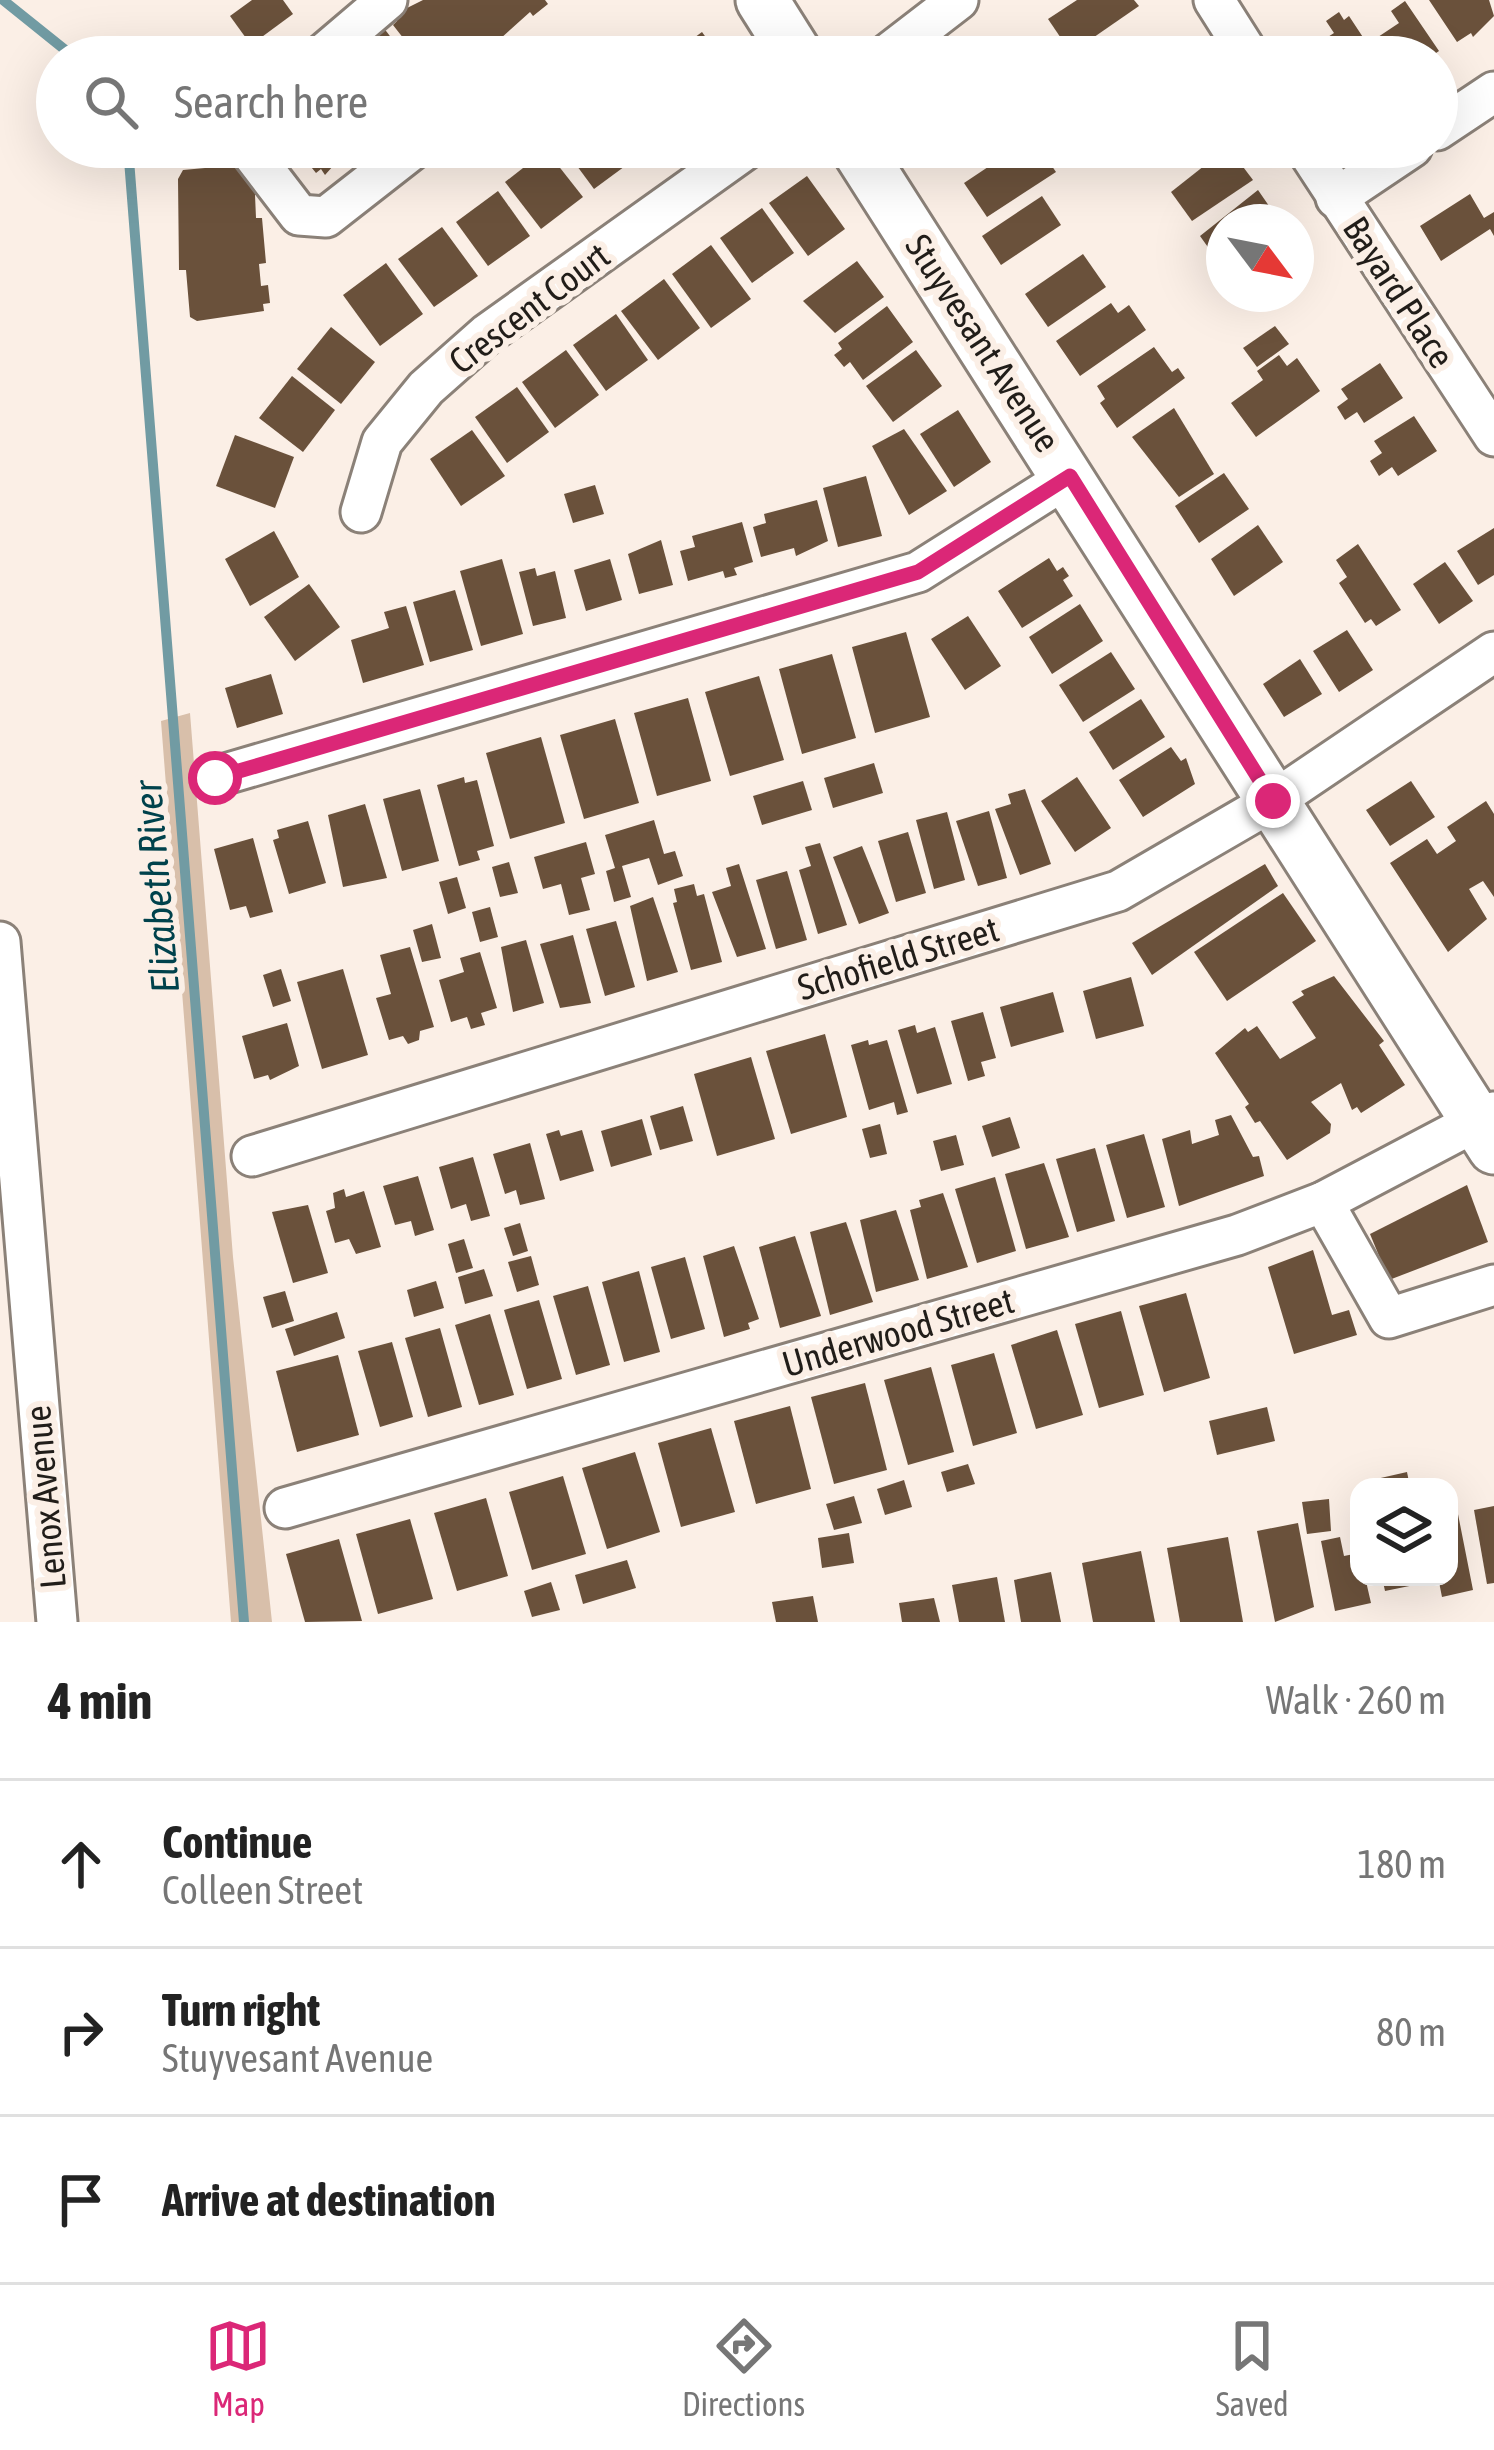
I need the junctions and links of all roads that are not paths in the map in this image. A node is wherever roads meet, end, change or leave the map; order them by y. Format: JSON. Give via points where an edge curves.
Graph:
{"nodes":[{"id":1,"x":387,"y":0,"type":"edge"},
{"id":2,"x":762,"y":0,"type":"edge"},
{"id":3,"x":958,"y":0,"type":"edge"},
{"id":4,"x":1214,"y":0,"type":"edge"},
{"id":5,"x":345,"y":36,"type":"edge"},
{"id":6,"x":785,"y":36,"type":"edge"},
{"id":7,"x":911,"y":36,"type":"edge"},
{"id":8,"x":1237,"y":36,"type":"edge"},
{"id":9,"x":1494,"y":92,"type":"edge"},
{"id":10,"x":1458,"y":116,"type":"edge"},
{"id":11,"x":263,"y":168,"type":"edge"},
{"id":12,"x":389,"y":168,"type":"edge"},
{"id":13,"x":720,"y":168,"type":"edge"},
{"id":14,"x":870,"y":168,"type":"edge"},
{"id":15,"x":1318,"y":168,"type":"edge"},
{"id":16,"x":1381,"y":168,"type":"edge"},
{"id":17,"x":1336,"y":198,"type":"junction"},
{"id":18,"x":1494,"y":436,"type":"edge"},
{"id":19,"x":1070,"y":476,"type":"junction"},
{"id":20,"x":362,"y":512,"type":"dead end"},
{"id":21,"x":1494,"y":652,"type":"edge"},
{"id":22,"x":215,"y":778,"type":"dead end"},
{"id":23,"x":1273,"y":801,"type":"junction"},
{"id":24,"x":0,"y":942,"type":"edge"},
{"id":25,"x":1489,"y":1128,"type":"edge"},
{"id":26,"x":252,"y":1156,"type":"dead end"},
{"id":27,"x":1323,"y":1202,"type":"junction"},
{"id":28,"x":1494,"y":1286,"type":"edge"},
{"id":29,"x":15,"y":1349,"type":"edge"},
{"id":30,"x":285,"y":1508,"type":"dead end"},
{"id":31,"x":57,"y":1622,"type":"edge"}],
"edges":[{"from":1,"to":5,"type":"street"},
{"from":2,"to":6,"type":"main road"},
{"from":3,"to":7,"type":"street"},
{"from":4,"to":8,"type":"street"},
{"from":9,"to":10,"type":"street"},
{"from":11,"to":12,"type":"street","via":[[299,215],[326,217]]},
{"from":13,"to":20,"type":"street","name":"Crescent Court","via":[[487,334],[426,388],[382,442]]},
{"from":14,"to":19,"type":"main road","name":"Stuyvesant Avenue"},
{"from":15,"to":17,"type":"street","name":"Bayard Place"},
{"from":16,"to":17,"type":"street"},
{"from":17,"to":18,"type":"street","name":"Bayard Place"},
{"from":19,"to":22,"type":"street","via":[[918,572]]},
{"from":19,"to":23,"type":"main road","name":"Stuyvesant Avenue"},
{"from":21,"to":23,"type":"street","name":"Schofield Street"},
{"from":23,"to":25,"type":"main road","name":"Stuyvesant Avenue"},
{"from":23,"to":26,"type":"street","name":"Schofield Street","via":[[1118,891]]},
{"from":24,"to":29,"type":"street","name":"Lenox Avenue"},
{"from":25,"to":27,"type":"street","name":"Underwood Street"},
{"from":27,"to":28,"type":"street","via":[[1388,1318]]},
{"from":27,"to":30,"type":"street","name":"Underwood Street","via":[[1237,1235]]},
{"from":29,"to":31,"type":"street","name":"Lenox Avenue"}]}
